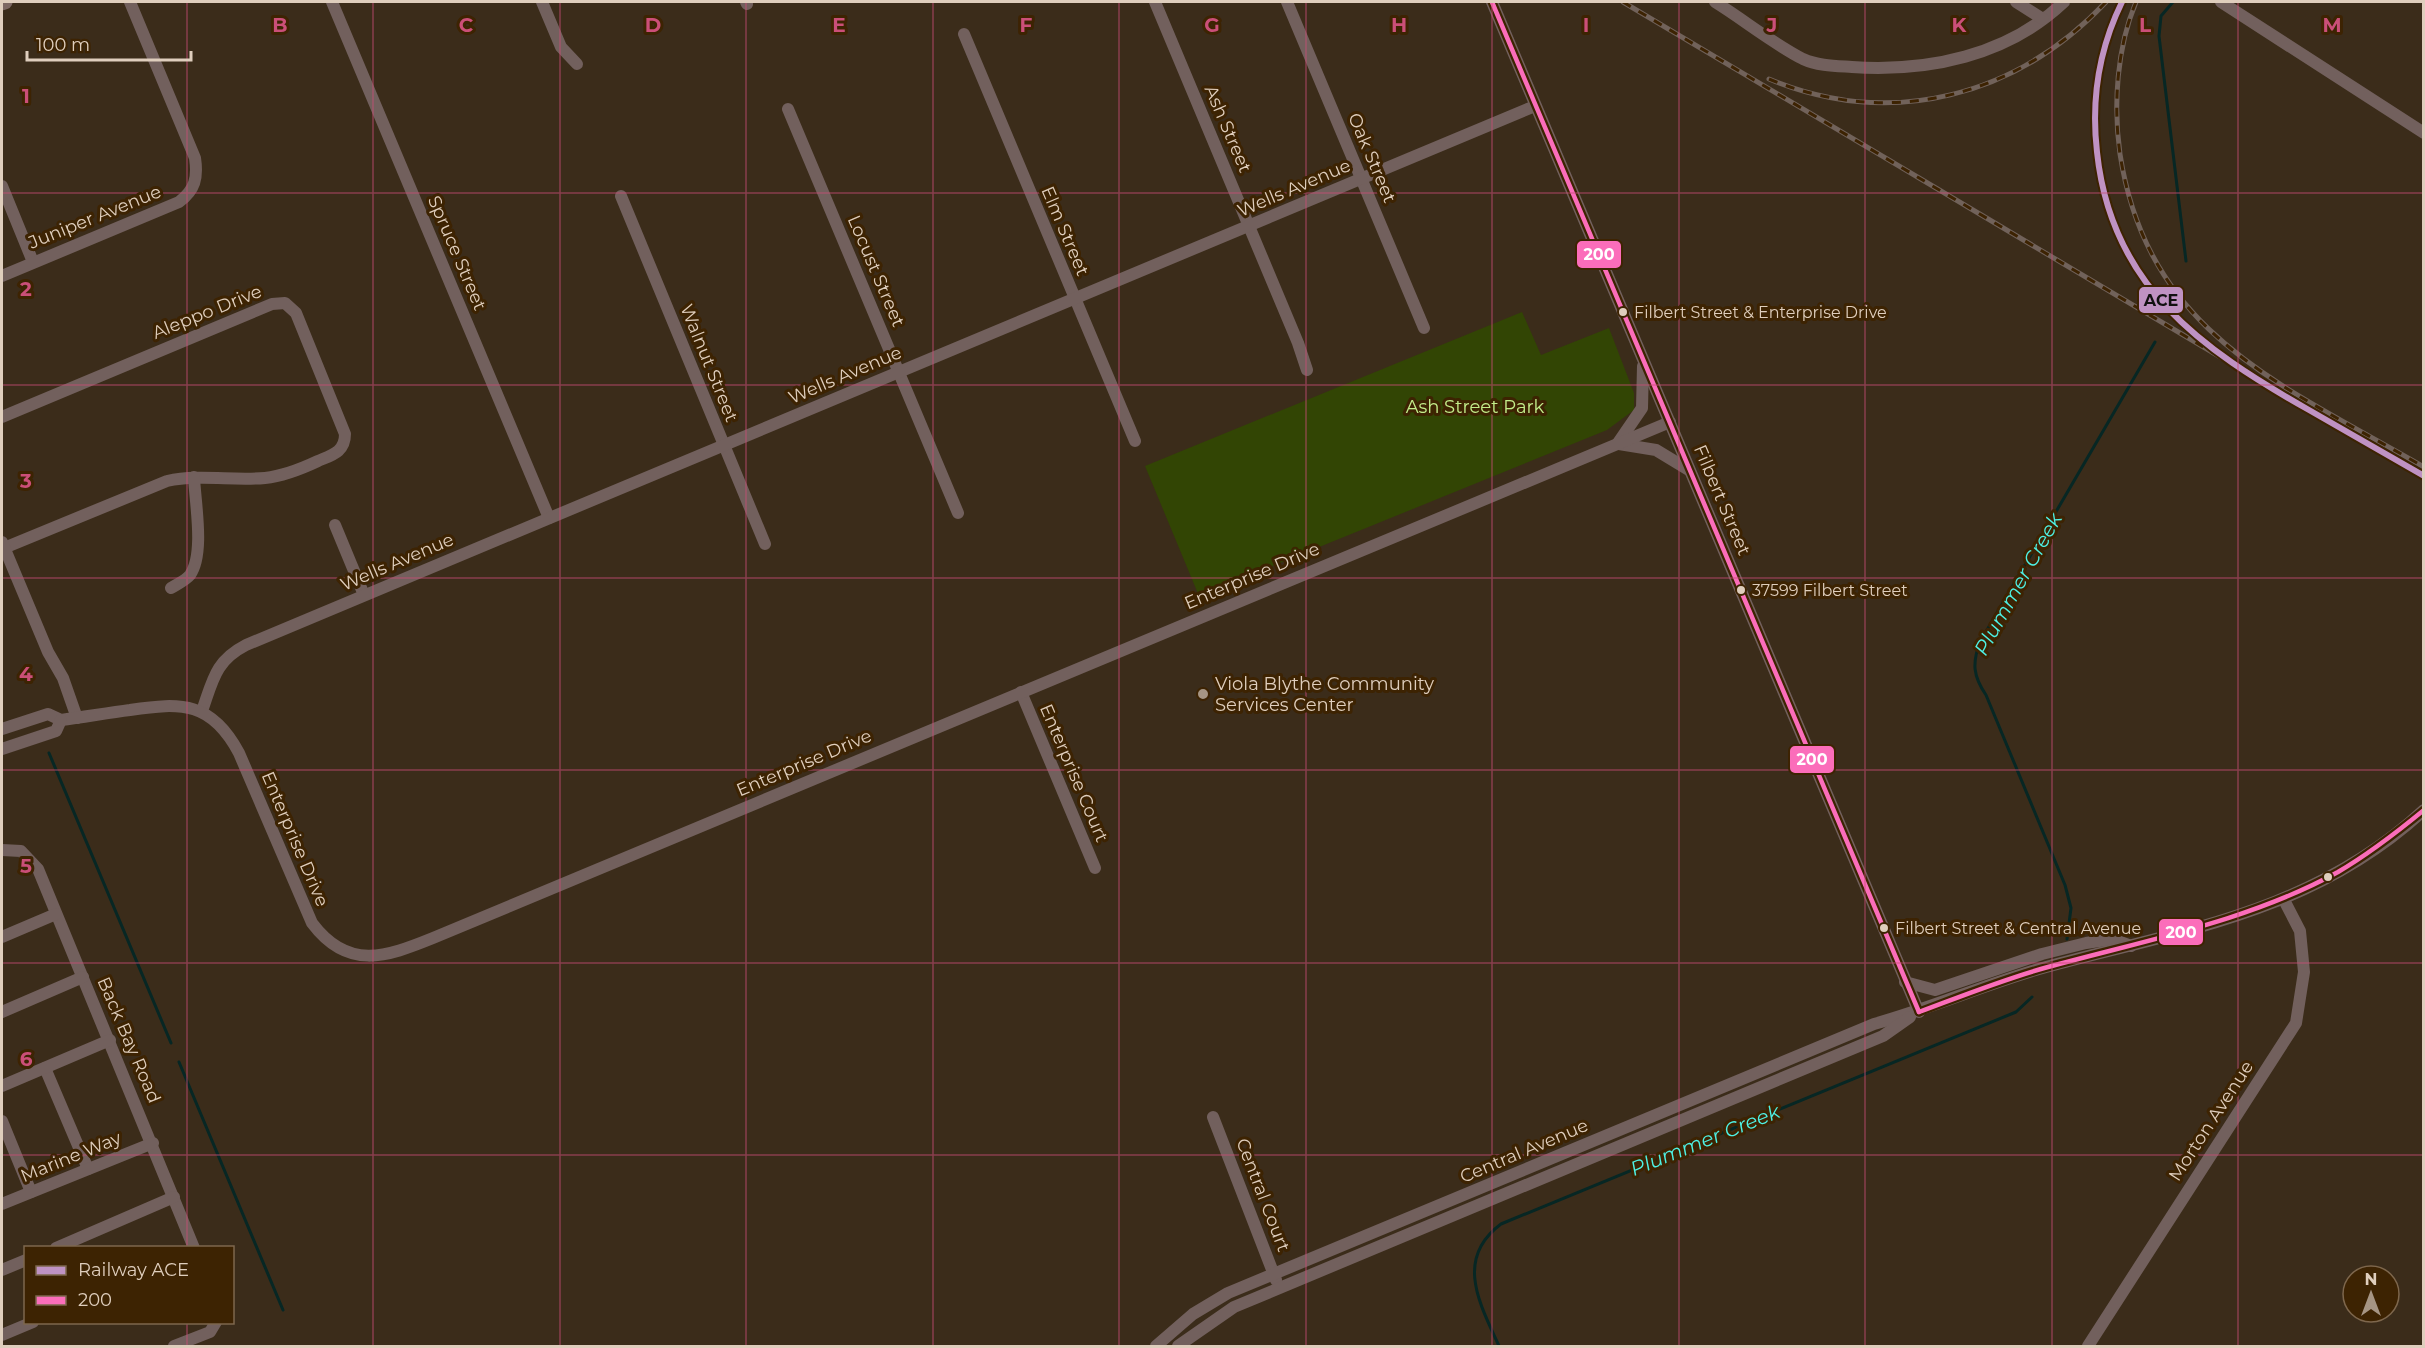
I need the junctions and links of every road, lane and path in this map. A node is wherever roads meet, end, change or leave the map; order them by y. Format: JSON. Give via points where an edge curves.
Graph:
{"nodes":[{"id":1,"x":130,"y":2,"type":"edge"},
{"id":2,"x":332,"y":2,"type":"edge"},
{"id":3,"x":542,"y":2,"type":"edge"},
{"id":4,"x":1155,"y":2,"type":"edge"},
{"id":5,"x":1287,"y":2,"type":"edge"},
{"id":6,"x":1492,"y":2,"type":"edge"},
{"id":7,"x":1715,"y":2,"type":"edge"},
{"id":8,"x":2016,"y":2,"type":"edge"},
{"id":9,"x":2064,"y":2,"type":"edge"},
{"id":10,"x":2221,"y":2,"type":"edge"},
{"id":11,"x":2043,"y":19,"type":"junction"},
{"id":12,"x":964,"y":34,"type":"dead end"},
{"id":13,"x":577,"y":64,"type":"dead end"},
{"id":14,"x":1535,"y":106,"type":"junction"},
{"id":15,"x":788,"y":109,"type":"dead end"},
{"id":16,"x":2424,"y":134,"type":"edge"},
{"id":17,"x":1361,"y":179,"type":"junction"},
{"id":18,"x":2,"y":186,"type":"edge"},
{"id":19,"x":621,"y":196,"type":"dead end"},
{"id":20,"x":1249,"y":226,"type":"junction"},
{"id":21,"x":33,"y":262,"type":"junction"},
{"id":22,"x":2,"y":276,"type":"edge"},
{"id":23,"x":1074,"y":298,"type":"junction"},
{"id":24,"x":1424,"y":328,"type":"dead end"},
{"id":25,"x":1643,"y":360,"type":"junction"},
{"id":26,"x":1306,"y":370,"type":"dead end"},
{"id":27,"x":899,"y":372,"type":"junction"},
{"id":28,"x":2,"y":417,"type":"edge"},
{"id":29,"x":1670,"y":422,"type":"junction"},
{"id":30,"x":1135,"y":441,"type":"dead end"},
{"id":31,"x":1618,"y":444,"type":"junction"},
{"id":32,"x":724,"y":445,"type":"junction"},
{"id":33,"x":1689,"y":470,"type":"junction"},
{"id":34,"x":194,"y":477,"type":"junction"},
{"id":35,"x":958,"y":513,"type":"dead end"},
{"id":36,"x":549,"y":518,"type":"junction"},
{"id":37,"x":335,"y":525,"type":"dead end"},
{"id":38,"x":765,"y":544,"type":"dead end"},
{"id":39,"x":3,"y":545,"type":"edge"},
{"id":40,"x":171,"y":588,"type":"dead end"},
{"id":41,"x":364,"y":595,"type":"junction"},
{"id":42,"x":1021,"y":692,"type":"junction"},
{"id":43,"x":202,"y":711,"type":"junction"},
{"id":44,"x":77,"y":718,"type":"junction"},
{"id":45,"x":61,"y":720,"type":"junction"},
{"id":46,"x":2,"y":729,"type":"edge"},
{"id":47,"x":2,"y":749,"type":"edge"},
{"id":48,"x":2424,"y":810,"type":"edge"},
{"id":49,"x":2,"y":850,"type":"edge"},
{"id":50,"x":1095,"y":868,"type":"dead end"},
{"id":51,"x":2284,"y":900,"type":"junction"},
{"id":52,"x":56,"y":914,"type":"junction"},
{"id":53,"x":2,"y":937,"type":"edge"},
{"id":54,"x":2132,"y":946,"type":"junction"},
{"id":55,"x":83,"y":977,"type":"junction"},
{"id":56,"x":1905,"y":982,"type":"junction"},
{"id":57,"x":2,"y":1012,"type":"edge"},
{"id":58,"x":1919,"y":1012,"type":"junction"},
{"id":59,"x":110,"y":1040,"type":"junction"},
{"id":60,"x":45,"y":1068,"type":"junction"},
{"id":61,"x":2,"y":1086,"type":"edge"},
{"id":62,"x":1213,"y":1117,"type":"dead end"},
{"id":63,"x":2,"y":1121,"type":"edge"},
{"id":64,"x":153,"y":1143,"type":"junction"},
{"id":65,"x":87,"y":1169,"type":"junction"},
{"id":66,"x":31,"y":1192,"type":"junction"},
{"id":67,"x":174,"y":1197,"type":"junction"},
{"id":68,"x":2,"y":1204,"type":"edge"},
{"id":69,"x":61,"y":1246,"type":"edge"},
{"id":70,"x":193,"y":1246,"type":"edge"},
{"id":71,"x":24,"y":1261,"type":"edge"},
{"id":72,"x":2,"y":1270,"type":"edge"},
{"id":73,"x":1274,"y":1274,"type":"junction"},
{"id":74,"x":1279,"y":1287,"type":"junction"},
{"id":75,"x":30,"y":1324,"type":"edge"},
{"id":76,"x":215,"y":1324,"type":"edge"},
{"id":77,"x":2,"y":1335,"type":"edge"},
{"id":78,"x":174,"y":1347,"type":"edge"},
{"id":79,"x":1156,"y":1347,"type":"edge"},
{"id":80,"x":1178,"y":1347,"type":"edge"},
{"id":81,"x":2088,"y":1347,"type":"edge"}],
"edges":[{"from":1,"to":21,"type":"street","name":"Juniper Avenue","via":[[195,158],[195,183],[179,202]]},
{"from":2,"to":36,"type":"street","name":"Spruce Street"},
{"from":3,"to":13,"type":"street","via":[[561,47]]},
{"from":4,"to":20,"type":"street","name":"Ash Street"},
{"from":5,"to":17,"type":"street","name":"Oak Street"},
{"from":6,"to":14,"type":"street","name":"Filbert Street"},
{"from":7,"to":11,"type":"street","via":[[1804,59],[1892,69],[1936,65],[1968,56],[1994,47]]},
{"from":8,"to":11,"type":"street"},
{"from":9,"to":11,"type":"street"},
{"from":10,"to":16,"type":"street"},
{"from":12,"to":23,"type":"street","name":"Elm Street"},
{"from":14,"to":17,"type":"street","name":"Wells Avenue"},
{"from":14,"to":25,"type":"street","name":"Filbert Street"},
{"from":15,"to":27,"type":"street","name":"Locust Street"},
{"from":17,"to":20,"type":"street","name":"Wells Avenue"},
{"from":17,"to":24,"type":"street","name":"Oak Street"},
{"from":18,"to":21,"type":"street"},
{"from":19,"to":32,"type":"street","name":"Walnut Street"},
{"from":20,"to":23,"type":"street","name":"Wells Avenue"},
{"from":20,"to":26,"type":"street","name":"Ash Street"},
{"from":21,"to":22,"type":"street","name":"Juniper Avenue"},
{"from":23,"to":27,"type":"street","name":"Wells Avenue"},
{"from":23,"to":30,"type":"street","name":"Elm Street"},
{"from":25,"to":29,"type":"street","name":"Filbert Street"},
{"from":25,"to":31,"type":"street","via":[[1642,408]]},
{"from":27,"to":32,"type":"street","name":"Wells Avenue"},
{"from":27,"to":35,"type":"street","name":"Locust Street"},
{"from":28,"to":34,"type":"street","name":"Aleppo Drive","via":[[272,304],[285,303],[296,312],[342,425],[345,442],[337,453],[280,476]]},
{"from":29,"to":31,"type":"street","name":"Enterprise Drive"},
{"from":29,"to":33,"type":"street","name":"Filbert Street"},
{"from":31,"to":33,"type":"street","via":[[1656,450]]},
{"from":31,"to":42,"type":"street","name":"Enterprise Drive"},
{"from":32,"to":36,"type":"street","name":"Wells Avenue"},
{"from":32,"to":38,"type":"street","name":"Walnut Street"},
{"from":33,"to":56,"type":"street","name":"Filbert Street"},
{"from":34,"to":39,"type":"street","via":[[151,487]]},
{"from":34,"to":40,"type":"street","via":[[198,540],[195,564],[190,574]]},
{"from":36,"to":41,"type":"street","name":"Wells Avenue"},
{"from":37,"to":41,"type":"street"},
{"from":39,"to":44,"type":"street"},
{"from":41,"to":43,"type":"street","name":"Wells Avenue","via":[[232,652],[215,673]]},
{"from":42,"to":43,"type":"street","name":"Enterprise Drive","via":[[408,949],[365,957],[333,944],[312,924],[239,753],[224,728]]},
{"from":42,"to":50,"type":"street","name":"Enterprise Court"},
{"from":43,"to":44,"type":"street","name":"Enterprise Drive","via":[[161,705]]},
{"from":44,"to":45,"type":"street","name":"Enterprise Drive"},
{"from":45,"to":46,"type":"street","name":"Enterprise Drive","via":[[48,714]]},
{"from":45,"to":47,"type":"street","via":[[56,731]]},
{"from":48,"to":51,"type":"street","name":"Central Avenue","via":[[2359,861]]},
{"from":49,"to":52,"type":"street","name":"Back Bay Road","via":[[21,851],[38,869]]},
{"from":51,"to":54,"type":"street","name":"Central Avenue"},
{"from":51,"to":81,"type":"street","name":"Morton Avenue","via":[[2300,931],[2304,972],[2296,1023]]},
{"from":52,"to":53,"type":"street"},
{"from":52,"to":55,"type":"street","name":"Back Bay Road"},
{"from":54,"to":56,"type":"street","via":[[2112,939],[2086,943],[1935,990]]},
{"from":54,"to":58,"type":"street","name":"Central Avenue","via":[[2025,973]]},
{"from":55,"to":57,"type":"street"},
{"from":55,"to":59,"type":"street","name":"Back Bay Road"},
{"from":56,"to":58,"type":"street","name":"Filbert Street"},
{"from":58,"to":73,"type":"street","name":"Central Avenue","via":[[1874,1024]]},
{"from":58,"to":74,"type":"street","name":"Central Avenue","via":[[1882,1036]]},
{"from":59,"to":60,"type":"street"},
{"from":59,"to":64,"type":"street","name":"Back Bay Road"},
{"from":60,"to":61,"type":"street"},
{"from":60,"to":65,"type":"street"},
{"from":62,"to":73,"type":"street","name":"Central Court"},
{"from":63,"to":66,"type":"street"},
{"from":64,"to":65,"type":"street","name":"Marine Way"},
{"from":64,"to":67,"type":"street","name":"Back Bay Road"},
{"from":65,"to":66,"type":"street","name":"Marine Way"},
{"from":66,"to":68,"type":"street","name":"Marine Way"},
{"from":67,"to":69,"type":"street"},
{"from":67,"to":70,"type":"street","name":"Back Bay Road"},
{"from":71,"to":72,"type":"street"},
{"from":73,"to":74,"type":"street","name":"Central Court"},
{"from":73,"to":79,"type":"street","name":"Central Avenue","via":[[1228,1293],[1192,1314]]},
{"from":74,"to":80,"type":"street","name":"Central Avenue","via":[[1234,1307]]},
{"from":75,"to":77,"type":"street"},
{"from":76,"to":78,"type":"street","via":[[210,1332]]}]}
